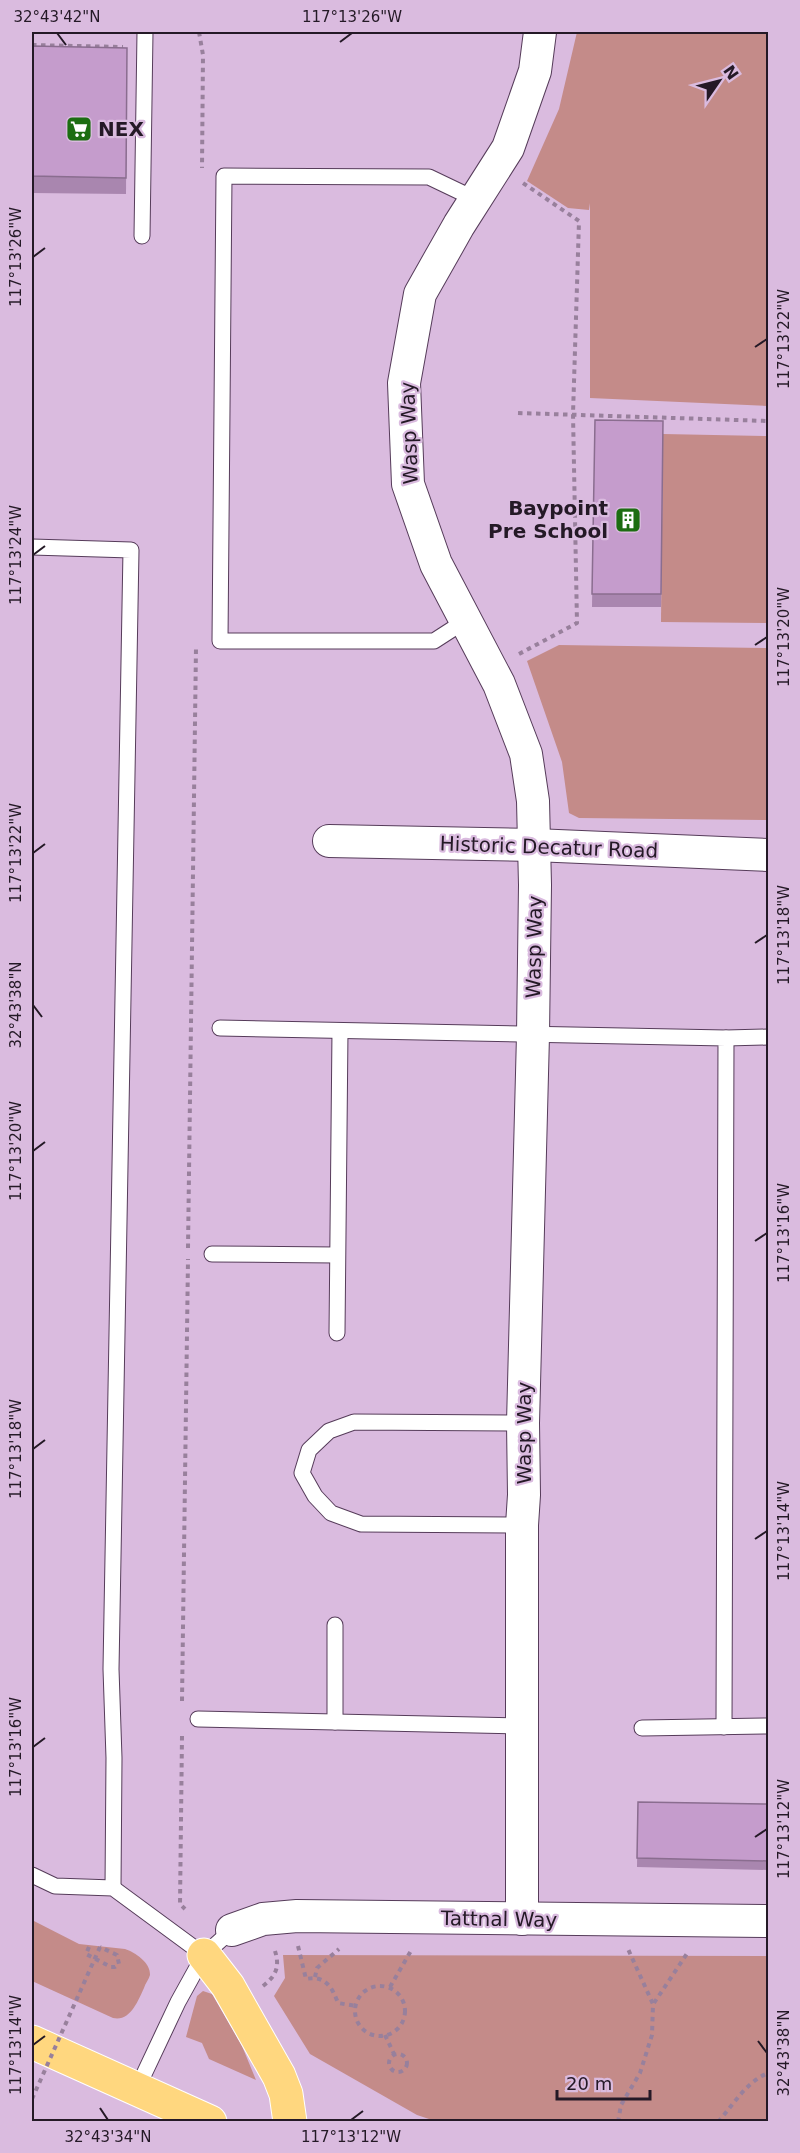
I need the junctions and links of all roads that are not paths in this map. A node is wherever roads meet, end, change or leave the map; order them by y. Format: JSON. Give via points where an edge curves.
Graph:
{"nodes":[{"id":1,"x":540,"y":32,"type":"edge"},
{"id":2,"x":145,"y":38,"type":"edge"},
{"id":3,"x":475,"y":199,"type":"junction"},
{"id":4,"x":142,"y":236,"type":"dead end"},
{"id":5,"x":32,"y":548,"type":"edge"},
{"id":6,"x":465,"y":621,"type":"junction"},
{"id":7,"x":329,"y":841,"type":"dead end"},
{"id":8,"x":534,"y":845,"type":"junction"},
{"id":9,"x":768,"y":855,"type":"edge"},
{"id":10,"x":220,"y":1028,"type":"dead end"},
{"id":11,"x":340,"y":1031,"type":"junction"},
{"id":12,"x":533,"y":1035,"type":"junction"},
{"id":13,"x":768,"y":1037,"type":"edge"},
{"id":14,"x":726,"y":1038,"type":"junction"},
{"id":15,"x":212,"y":1254,"type":"dead end"},
{"id":16,"x":336,"y":1255,"type":"junction"},
{"id":17,"x":337,"y":1333,"type":"dead end"},
{"id":18,"x":523,"y":1423,"type":"junction"},
{"id":19,"x":522,"y":1525,"type":"junction"},
{"id":20,"x":335,"y":1625,"type":"dead end"},
{"id":21,"x":198,"y":1719,"type":"dead end"},
{"id":22,"x":335,"y":1722,"type":"junction"},
{"id":23,"x":522,"y":1726,"type":"junction"},
{"id":24,"x":768,"y":1726,"type":"edge"},
{"id":25,"x":724,"y":1727,"type":"junction"},
{"id":26,"x":642,"y":1728,"type":"dead end"},
{"id":27,"x":32,"y":1875,"type":"edge"},
{"id":28,"x":113,"y":1888,"type":"junction"},
{"id":29,"x":522,"y":1919,"type":"junction"},
{"id":30,"x":768,"y":1921,"type":"edge"},
{"id":31,"x":232,"y":1930,"type":"joint"},
{"id":32,"x":204,"y":1955,"type":"junction"},
{"id":33,"x":32,"y":2042,"type":"edge"},
{"id":34,"x":137,"y":2089,"type":"junction"},
{"id":35,"x":210,"y":2121,"type":"edge"},
{"id":36,"x":290,"y":2121,"type":"edge"}],
"edges":[{"from":1,"to":3,"type":"street","name":"Wasp Way","via":[[535,71],[508,148]]},
{"from":2,"to":4,"type":"lane"},
{"from":3,"to":6,"type":"street","name":"Wasp Way","via":[[420,294],[404,383],[408,484],[436,564]]},
{"from":3,"to":6,"type":"lane","via":[[429,177],[224,176],[220,641],[434,641]]},
{"from":5,"to":28,"type":"lane","via":[[131,550],[111,1669]]},
{"from":6,"to":8,"type":"street","name":"Wasp Way","via":[[499,684],[526,754]]},
{"from":7,"to":8,"type":"street","name":"Historic Decatur Road"},
{"from":8,"to":9,"type":"street","name":"Historic Decatur Road"},
{"from":8,"to":12,"type":"street","name":"Wasp Way"},
{"from":10,"to":11,"type":"lane"},
{"from":11,"to":12,"type":"lane"},
{"from":11,"to":16,"type":"lane"},
{"from":12,"to":14,"type":"lane"},
{"from":12,"to":18,"type":"street","name":"Wasp Way"},
{"from":13,"to":14,"type":"lane"},
{"from":14,"to":25,"type":"lane"},
{"from":15,"to":16,"type":"lane"},
{"from":16,"to":17,"type":"lane"},
{"from":18,"to":19,"type":"street","name":"Wasp Way"},
{"from":18,"to":19,"type":"lane","via":[[354,1422],[329,1431],[309,1450],[302,1473],[331,1513],[361,1524]]},
{"from":19,"to":23,"type":"street","name":"Wasp Way"},
{"from":20,"to":22,"type":"lane"},
{"from":21,"to":22,"type":"lane"},
{"from":22,"to":23,"type":"lane"},
{"from":23,"to":29,"type":"street","name":"Wasp Way"},
{"from":24,"to":25,"type":"lane"},
{"from":25,"to":26,"type":"lane"},
{"from":27,"to":28,"type":"lane","via":[[55,1886]]},
{"from":28,"to":32,"type":"lane"},
{"from":29,"to":30,"type":"street","name":"Tattnal Way"},
{"from":29,"to":31,"type":"street","name":"Tattnal Way","via":[[297,1916],[263,1919]]},
{"from":31,"to":32,"type":"lane"},
{"from":32,"to":34,"type":"lane"},
{"from":32,"to":36,"type":"main road","via":[[228,1986],[279,2076]]},
{"from":33,"to":34,"type":"main road"},
{"from":34,"to":35,"type":"main road"}]}
